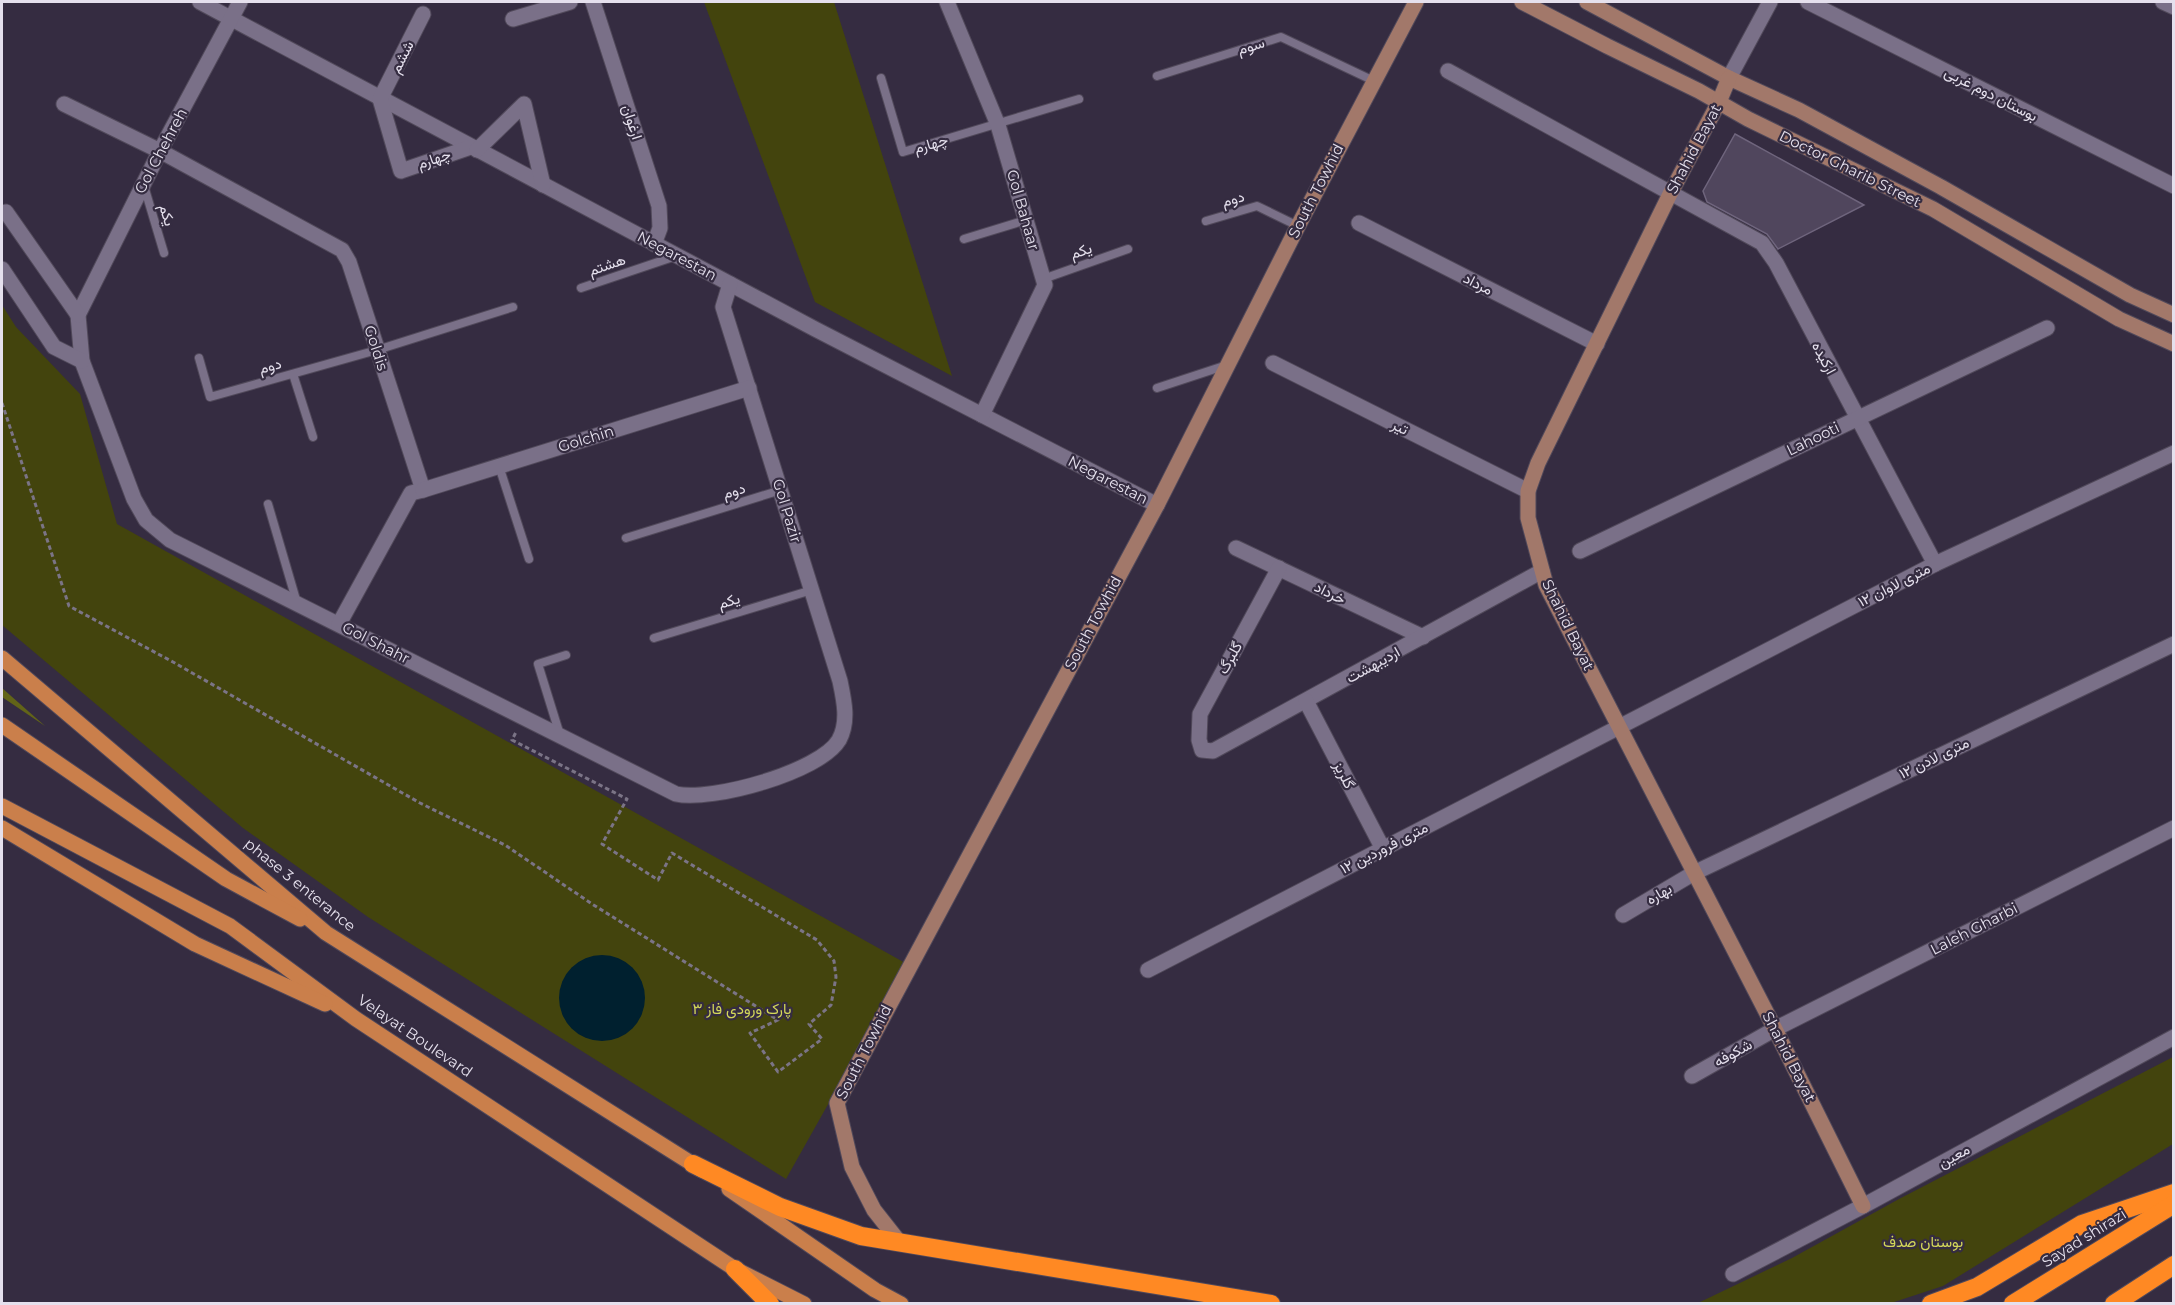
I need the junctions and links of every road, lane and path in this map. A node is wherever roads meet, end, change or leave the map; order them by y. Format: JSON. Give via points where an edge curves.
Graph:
{"nodes":[{"id":1,"x":200,"y":2,"type":"edge"},
{"id":2,"x":240,"y":2,"type":"edge"},
{"id":3,"x":570,"y":2,"type":"edge"},
{"id":4,"x":592,"y":2,"type":"edge"},
{"id":5,"x":947,"y":2,"type":"edge"},
{"id":6,"x":1416,"y":2,"type":"edge"},
{"id":7,"x":1522,"y":2,"type":"edge"},
{"id":8,"x":1587,"y":2,"type":"edge"},
{"id":9,"x":1770,"y":2,"type":"edge"},
{"id":10,"x":1808,"y":2,"type":"edge"},
{"id":11,"x":2163,"y":2,"type":"edge"},
{"id":12,"x":2174,"y":7,"type":"edge"},
{"id":13,"x":423,"y":14,"type":"dead end"},
{"id":14,"x":232,"y":18,"type":"junction"},
{"id":15,"x":513,"y":19,"type":"dead end"},
{"id":16,"x":1448,"y":71,"type":"dead end"},
{"id":17,"x":1157,"y":76,"type":"dead end"},
{"id":18,"x":881,"y":78,"type":"dead end"},
{"id":19,"x":1729,"y":78,"type":"junction"},
{"id":20,"x":1374,"y":81,"type":"junction"},
{"id":21,"x":380,"y":99,"type":"junction"},
{"id":22,"x":1079,"y":99,"type":"dead end"},
{"id":23,"x":1719,"y":102,"type":"junction"},
{"id":24,"x":64,"y":104,"type":"dead end"},
{"id":25,"x":998,"y":125,"type":"junction"},
{"id":26,"x":474,"y":149,"type":"junction"},
{"id":27,"x":160,"y":151,"type":"junction"},
{"id":28,"x":143,"y":184,"type":"junction"},
{"id":29,"x":543,"y":185,"type":"junction"},
{"id":30,"x":2174,"y":186,"type":"edge"},
{"id":31,"x":1670,"y":194,"type":"junction"},
{"id":32,"x":6,"y":212,"type":"dead end"},
{"id":33,"x":1026,"y":220,"type":"junction"},
{"id":34,"x":1206,"y":220,"type":"dead end"},
{"id":35,"x":1359,"y":223,"type":"dead end"},
{"id":36,"x":1298,"y":226,"type":"junction"},
{"id":37,"x":964,"y":239,"type":"dead end"},
{"id":38,"x":654,"y":244,"type":"junction"},
{"id":39,"x":1128,"y":249,"type":"dead end"},
{"id":40,"x":164,"y":253,"type":"dead end"},
{"id":41,"x":676,"y":256,"type":"junction"},
{"id":42,"x":2,"y":269,"type":"edge"},
{"id":43,"x":1043,"y":279,"type":"junction"},
{"id":44,"x":730,"y":284,"type":"junction"},
{"id":45,"x":581,"y":288,"type":"dead end"},
{"id":46,"x":513,"y":307,"type":"dead end"},
{"id":47,"x":78,"y":315,"type":"junction"},
{"id":48,"x":2174,"y":315,"type":"edge"},
{"id":49,"x":2047,"y":328,"type":"dead end"},
{"id":50,"x":1597,"y":344,"type":"junction"},
{"id":51,"x":2174,"y":344,"type":"edge"},
{"id":52,"x":377,"y":350,"type":"junction"},
{"id":53,"x":199,"y":358,"type":"dead end"},
{"id":54,"x":82,"y":361,"type":"junction"},
{"id":55,"x":1273,"y":363,"type":"dead end"},
{"id":56,"x":1229,"y":364,"type":"junction"},
{"id":57,"x":293,"y":374,"type":"junction"},
{"id":58,"x":749,"y":388,"type":"junction"},
{"id":59,"x":1157,"y":388,"type":"dead end"},
{"id":60,"x":2,"y":403,"type":"edge"},
{"id":61,"x":982,"y":415,"type":"junction"},
{"id":62,"x":1857,"y":418,"type":"junction"},
{"id":63,"x":313,"y":437,"type":"dead end"},
{"id":64,"x":2174,"y":453,"type":"edge"},
{"id":65,"x":499,"y":466,"type":"junction"},
{"id":66,"x":423,"y":490,"type":"junction"},
{"id":67,"x":781,"y":490,"type":"junction"},
{"id":68,"x":1528,"y":491,"type":"junction"},
{"id":69,"x":268,"y":504,"type":"dead end"},
{"id":70,"x":1157,"y":505,"type":"junction"},
{"id":71,"x":626,"y":538,"type":"dead end"},
{"id":72,"x":1236,"y":548,"type":"dead end"},
{"id":73,"x":1580,"y":551,"type":"dead end"},
{"id":74,"x":529,"y":559,"type":"dead end"},
{"id":75,"x":1935,"y":564,"type":"junction"},
{"id":76,"x":1279,"y":568,"type":"junction"},
{"id":77,"x":1542,"y":571,"type":"junction"},
{"id":78,"x":812,"y":590,"type":"junction"},
{"id":79,"x":297,"y":603,"type":"junction"},
{"id":80,"x":339,"y":624,"type":"junction"},
{"id":81,"x":1423,"y":637,"type":"junction"},
{"id":82,"x":654,"y":638,"type":"dead end"},
{"id":83,"x":2174,"y":644,"type":"edge"},
{"id":84,"x":566,"y":656,"type":"dead end"},
{"id":85,"x":2,"y":658,"type":"edge"},
{"id":86,"x":1306,"y":701,"type":"junction"},
{"id":87,"x":523,"y":717,"type":"junction"},
{"id":88,"x":2,"y":725,"type":"edge"},
{"id":89,"x":1619,"y":727,"type":"junction"},
{"id":90,"x":560,"y":736,"type":"junction"},
{"id":91,"x":839,"y":739,"type":"joint"},
{"id":92,"x":1202,"y":750,"type":"joint"},
{"id":93,"x":2,"y":807,"type":"edge"},
{"id":94,"x":2,"y":828,"type":"edge"},
{"id":95,"x":2174,"y":828,"type":"edge"},
{"id":96,"x":1383,"y":849,"type":"junction"},
{"id":97,"x":1694,"y":873,"type":"junction"},
{"id":98,"x":1623,"y":915,"type":"dead end"},
{"id":99,"x":326,"y":933,"type":"junction"},
{"id":100,"x":1148,"y":970,"type":"dead end"},
{"id":101,"x":356,"y":1019,"type":"junction"},
{"id":102,"x":1775,"y":1029,"type":"junction"},
{"id":103,"x":2174,"y":1037,"type":"edge"},
{"id":104,"x":1692,"y":1076,"type":"dead end"},
{"id":105,"x":693,"y":1164,"type":"junction"},
{"id":106,"x":2174,"y":1193,"type":"edge"},
{"id":107,"x":2174,"y":1203,"type":"edge"},
{"id":108,"x":1863,"y":1206,"type":"junction"},
{"id":109,"x":900,"y":1243,"type":"junction"},
{"id":110,"x":2174,"y":1264,"type":"edge"},
{"id":111,"x":735,"y":1269,"type":"junction"},
{"id":112,"x":1733,"y":1274,"type":"dead end"},
{"id":113,"x":770,"y":1304,"type":"edge"},
{"id":114,"x":804,"y":1304,"type":"edge"},
{"id":115,"x":901,"y":1304,"type":"edge"},
{"id":116,"x":1271,"y":1304,"type":"edge"},
{"id":117,"x":1931,"y":1304,"type":"edge"},
{"id":118,"x":2013,"y":1304,"type":"edge"},
{"id":119,"x":2114,"y":1304,"type":"edge"}],
"edges":[{"from":1,"to":14,"type":"street","name":"Negarestan"},
{"from":2,"to":14,"type":"street"},
{"from":3,"to":15,"type":"street"},
{"from":4,"to":38,"type":"street","name":"ارغوان","via":[[659,206],[660,228]]},
{"from":5,"to":25,"type":"street","name":"Gol Bahaar"},
{"from":6,"to":20,"type":"street","name":"South Towhid"},
{"from":7,"to":23,"type":"street","name":"Doctor Gharib Street"},
{"from":8,"to":19,"type":"street","name":"Doctor Gharib Street"},
{"from":9,"to":19,"type":"street","name":"Shahid Bayat"},
{"from":10,"to":30,"type":"street","name":"بوستان دوم غربی"},
{"from":11,"to":12,"type":"street"},
{"from":13,"to":21,"type":"street","name":"ششم"},
{"from":14,"to":21,"type":"street","name":"Negarestan"},
{"from":14,"to":27,"type":"street","name":"Gol Chehreh"},
{"from":16,"to":31,"type":"street","name":"ارکیده"},
{"from":17,"to":20,"type":"lane","name":"سوم","via":[[1281,37]]},
{"from":18,"to":25,"type":"lane","name":"چهارم","via":[[903,152]]},
{"from":19,"to":23,"type":"street","name":"Shahid Bayat"},
{"from":19,"to":48,"type":"street","name":"Doctor Gharib Street","via":[[1799,110],[2079,268]]},
{"from":20,"to":36,"type":"street","name":"South Towhid"},
{"from":21,"to":26,"type":"street","name":"Negarestan"},
{"from":21,"to":26,"type":"street","name":"چهارم","via":[[400,171]]},
{"from":22,"to":25,"type":"lane"},
{"from":23,"to":31,"type":"street","name":"Shahid Bayat"},
{"from":23,"to":51,"type":"street","name":"Doctor Gharib Street","via":[[1933,209],[2119,319]]},
{"from":24,"to":27,"type":"street","name":"Goldis"},
{"from":25,"to":33,"type":"street","name":"Gol Bahaar"},
{"from":26,"to":29,"type":"street","name":"Negarestan"},
{"from":26,"to":29,"type":"street","via":[[524,104]]},
{"from":27,"to":28,"type":"street","name":"Gol Chehreh"},
{"from":27,"to":52,"type":"street","name":"Goldis","via":[[342,250]]},
{"from":28,"to":40,"type":"lane","name":"یکم"},
{"from":28,"to":47,"type":"street","name":"Gol Chehreh"},
{"from":29,"to":38,"type":"street","name":"Negarestan"},
{"from":31,"to":50,"type":"street","name":"Shahid Bayat"},
{"from":31,"to":62,"type":"street","name":"ارکیده","via":[[1762,243]]},
{"from":32,"to":47,"type":"street"},
{"from":33,"to":37,"type":"lane"},
{"from":33,"to":43,"type":"street","name":"Gol Bahaar"},
{"from":34,"to":36,"type":"lane","name":"دوم","via":[[1257,206]]},
{"from":35,"to":50,"type":"street","name":"مرداد"},
{"from":36,"to":56,"type":"street","name":"South Towhid"},
{"from":38,"to":41,"type":"street","name":"Negarestan"},
{"from":39,"to":43,"type":"lane","name":"یکم"},
{"from":41,"to":44,"type":"street","name":"Negarestan"},
{"from":41,"to":45,"type":"lane","name":"هشتم"},
{"from":42,"to":54,"type":"street","via":[[54,347]]},
{"from":43,"to":61,"type":"street","via":[[1045,285]]},
{"from":44,"to":58,"type":"street","name":"Gol Pazir","via":[[723,307]]},
{"from":44,"to":61,"type":"street","name":"Negarestan"},
{"from":46,"to":52,"type":"lane"},
{"from":47,"to":54,"type":"street","name":"Gol Shahr"},
{"from":49,"to":62,"type":"street","name":"Lahooti"},
{"from":50,"to":68,"type":"street","name":"Shahid Bayat"},
{"from":52,"to":57,"type":"lane","name":"دوم"},
{"from":52,"to":66,"type":"street","name":"Goldis"},
{"from":53,"to":57,"type":"lane","name":"دوم","via":[[210,397]]},
{"from":54,"to":79,"type":"street","name":"Gol Shahr","via":[[134,499],[146,520],[170,540]]},
{"from":55,"to":68,"type":"street","name":"تیر"},
{"from":56,"to":59,"type":"lane"},
{"from":56,"to":70,"type":"street","name":"South Towhid"},
{"from":57,"to":63,"type":"lane"},
{"from":58,"to":65,"type":"street","name":"Golchin"},
{"from":58,"to":67,"type":"street","name":"Gol Pazir"},
{"from":60,"to":87,"type":"path","via":[[69,606],[420,803],[505,845],[778,1020],[750,1033],[778,1072],[822,1040],[809,1024],[831,1005],[836,977],[834,961],[817,940],[672,853],[658,880],[602,844],[627,799],[512,740]]},
{"from":61,"to":70,"type":"street","name":"Negarestan"},
{"from":62,"to":73,"type":"street","name":"Lahooti"},
{"from":62,"to":75,"type":"street","name":"ارکیده"},
{"from":64,"to":75,"type":"street","name":"۱۲ متری لاوان"},
{"from":65,"to":66,"type":"street","name":"Golchin"},
{"from":65,"to":74,"type":"lane"},
{"from":66,"to":80,"type":"street","via":[[411,493]]},
{"from":67,"to":71,"type":"lane","name":"دوم"},
{"from":67,"to":78,"type":"street","name":"Gol Pazir"},
{"from":68,"to":77,"type":"street","name":"Shahid Bayat","via":[[1528,518]]},
{"from":69,"to":79,"type":"lane"},
{"from":70,"to":109,"type":"street","name":"South Towhid","via":[[837,1102],[852,1167],[874,1210]]},
{"from":72,"to":76,"type":"street","name":"خرداد"},
{"from":75,"to":89,"type":"street","name":"۱۲ متری لاوان"},
{"from":76,"to":81,"type":"street","name":"خرداد"},
{"from":76,"to":92,"type":"street","name":"گلبرگ","via":[[1200,714]]},
{"from":77,"to":81,"type":"street","name":"اردیبهشت"},
{"from":77,"to":89,"type":"street","name":"Shahid Bayat"},
{"from":78,"to":82,"type":"lane","name":"یکم"},
{"from":78,"to":91,"type":"street","name":"Gol Pazir","via":[[844,698],[845,715]]},
{"from":79,"to":80,"type":"street","name":"Gol Shahr"},
{"from":80,"to":87,"type":"street","name":"Gol Shahr"},
{"from":81,"to":86,"type":"street","name":"اردیبهشت"},
{"from":83,"to":97,"type":"street","name":"۱۲ متری لادن"},
{"from":84,"to":90,"type":"lane","via":[[538,664]]},
{"from":85,"to":99,"type":"main road","name":"phase 3 enterance"},
{"from":86,"to":92,"type":"street","name":"اردیبهشت","via":[[1213,751]]},
{"from":86,"to":96,"type":"street","name":"گلریز"},
{"from":87,"to":90,"type":"street","name":"Gol Shahr"},
{"from":88,"to":99,"type":"main road","via":[[226,879]]},
{"from":89,"to":96,"type":"street","name":"۱۲ متری فروردین"},
{"from":89,"to":97,"type":"street","name":"Shahid Bayat"},
{"from":90,"to":91,"type":"street","name":"Gol Shahr","via":[[686,797],[724,792],[800,770],[828,753]]},
{"from":93,"to":101,"type":"main road","name":"Velayat Boulevard","via":[[230,926]]},
{"from":94,"to":101,"type":"main road","via":[[195,944]]},
{"from":95,"to":102,"type":"street","name":"Laleh Gharbi"},
{"from":96,"to":100,"type":"street","name":"۱۲ متری فروردین"},
{"from":97,"to":98,"type":"street","name":"بهاره"},
{"from":97,"to":102,"type":"street","name":"Shahid Bayat"},
{"from":99,"to":105,"type":"main road","name":"phase 3 enterance"},
{"from":101,"to":111,"type":"main road","name":"Velayat Boulevard"},
{"from":102,"to":104,"type":"street","name":"شکوفه"},
{"from":102,"to":108,"type":"street","name":"Shahid Bayat"},
{"from":103,"to":108,"type":"street","name":"معین"},
{"from":105,"to":109,"type":"highway","via":[[780,1207],[861,1236]]},
{"from":105,"to":115,"type":"main road"},
{"from":106,"to":117,"type":"highway","via":[[2082,1224],[1977,1287]]},
{"from":107,"to":118,"type":"highway","name":"Sayad shirazi"},
{"from":108,"to":112,"type":"street","name":"معین"},
{"from":109,"to":116,"type":"highway"},
{"from":110,"to":119,"type":"highway"},
{"from":111,"to":113,"type":"highway"},
{"from":111,"to":114,"type":"main road","name":"Velayat Boulevard"}]}
